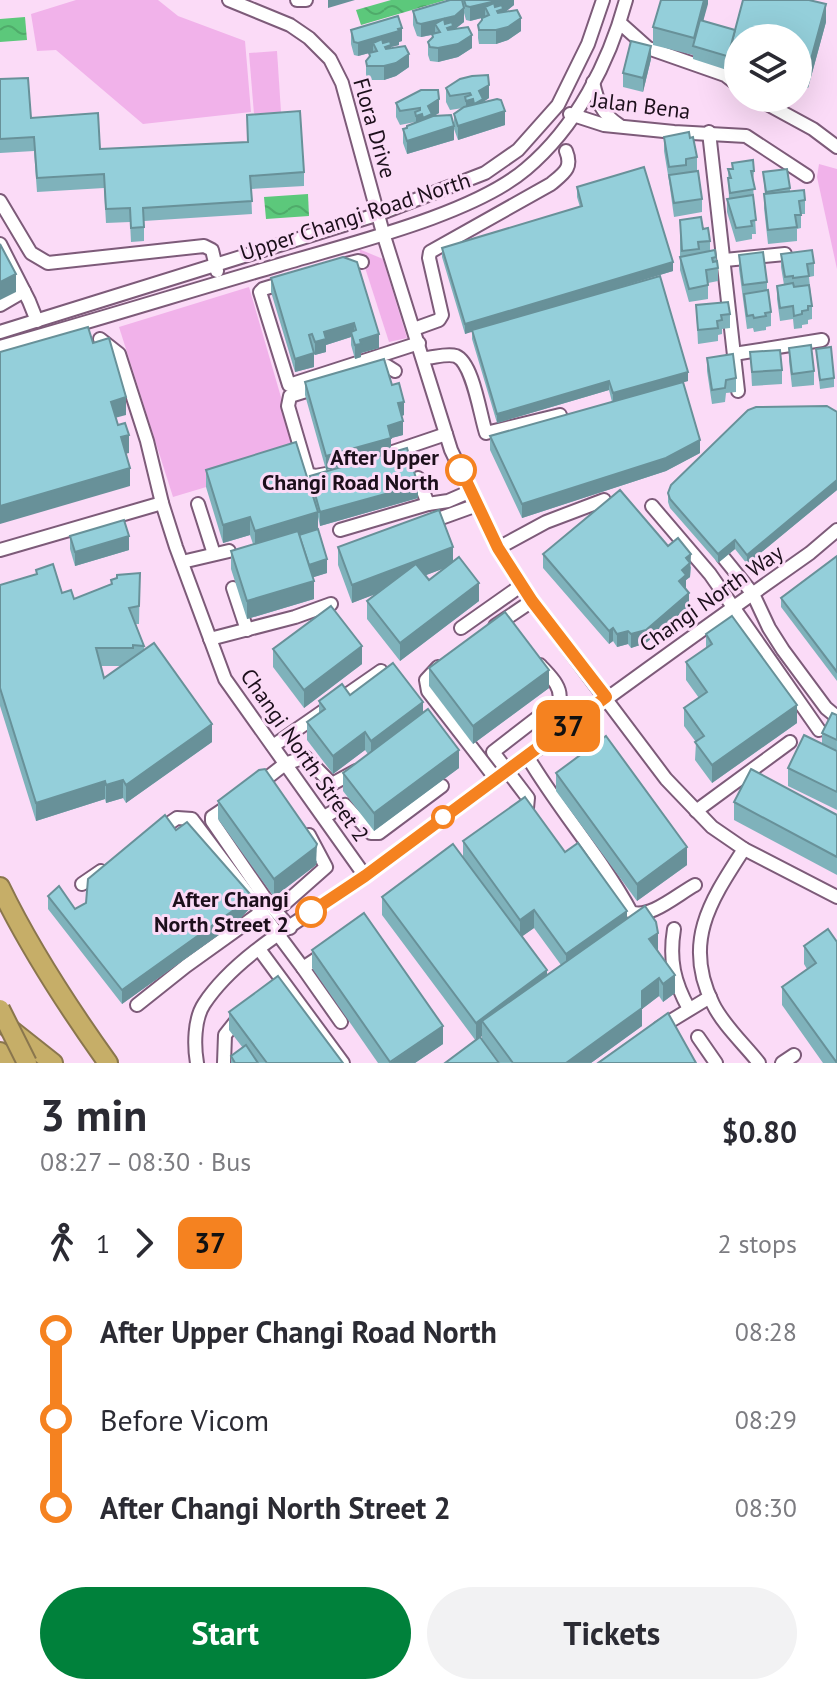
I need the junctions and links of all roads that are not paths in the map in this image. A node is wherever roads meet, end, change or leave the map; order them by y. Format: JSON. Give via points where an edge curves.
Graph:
{"nodes":[{"id":1,"x":297,"y":0,"type":"edge"},
{"id":2,"x":306,"y":0,"type":"edge"},
{"id":3,"x":603,"y":0,"type":"edge"},
{"id":4,"x":626,"y":0,"type":"edge"},
{"id":5,"x":236,"y":1,"type":"edge"},
{"id":6,"x":254,"y":5,"type":"edge"},
{"id":7,"x":620,"y":23,"type":"junction"},
{"id":8,"x":724,"y":75,"type":"edge"},
{"id":9,"x":593,"y":82,"type":"junction"},
{"id":10,"x":558,"y":105,"type":"junction"},
{"id":11,"x":782,"y":112,"type":"edge"},
{"id":12,"x":574,"y":117,"type":"junction"},
{"id":13,"x":621,"y":126,"type":"junction"},
{"id":14,"x":709,"y":132,"type":"junction"},
{"id":15,"x":837,"y":147,"type":"edge"},
{"id":16,"x":566,"y":151,"type":"dead end"},
{"id":17,"x":807,"y":176,"type":"dead end"},
{"id":18,"x":0,"y":201,"type":"edge"},
{"id":19,"x":379,"y":214,"type":"junction"},
{"id":20,"x":383,"y":233,"type":"junction"},
{"id":21,"x":0,"y":244,"type":"edge"},
{"id":22,"x":785,"y":254,"type":"edge"},
{"id":23,"x":725,"y":260,"type":"junction"},
{"id":24,"x":362,"y":262,"type":"dead end"},
{"id":25,"x":216,"y":265,"type":"junction"},
{"id":26,"x":330,"y":269,"type":"edge"},
{"id":27,"x":303,"y":277,"type":"edge"},
{"id":28,"x":220,"y":282,"type":"junction"},
{"id":29,"x":24,"y":291,"type":"junction"},
{"id":30,"x":0,"y":305,"type":"edge"},
{"id":31,"x":37,"y":321,"type":"junction"},
{"id":32,"x":94,"y":321,"type":"junction"},
{"id":33,"x":414,"y":329,"type":"junction"},
{"id":34,"x":0,"y":332,"type":"edge"},
{"id":35,"x":100,"y":339,"type":"junction"},
{"id":36,"x":822,"y":340,"type":"dead end"},
{"id":37,"x":419,"y":343,"type":"junction"},
{"id":38,"x":81,"y":346,"type":"edge"},
{"id":39,"x":0,"y":347,"type":"edge"},
{"id":40,"x":734,"y":354,"type":"junction"},
{"id":41,"x":424,"y":358,"type":"junction"},
{"id":42,"x":395,"y":371,"type":"dead end"},
{"id":43,"x":738,"y":391,"type":"dead end"},
{"id":44,"x":560,"y":415,"type":"edge"},
{"id":45,"x":446,"y":434,"type":"junction"},
{"id":46,"x":363,"y":462,"type":"edge"},
{"id":47,"x":336,"y":471,"type":"edge"},
{"id":48,"x":418,"y":478,"type":"edge"},
{"id":49,"x":471,"y":491,"type":"junction"},
{"id":50,"x":604,"y":500,"type":"edge"},
{"id":51,"x":162,"y":503,"type":"junction"},
{"id":52,"x":198,"y":504,"type":"dead end"},
{"id":53,"x":428,"y":504,"type":"junction"},
{"id":54,"x":477,"y":505,"type":"junction"},
{"id":55,"x":652,"y":506,"type":"dead end"},
{"id":56,"x":411,"y":529,"type":"edge"},
{"id":57,"x":340,"y":530,"type":"dead end"},
{"id":58,"x":837,"y":530,"type":"edge"},
{"id":59,"x":498,"y":548,"type":"junction"},
{"id":60,"x":0,"y":550,"type":"edge"},
{"id":61,"x":229,"y":551,"type":"edge"},
{"id":62,"x":214,"y":554,"type":"junction"},
{"id":63,"x":723,"y":557,"type":"edge"},
{"id":64,"x":182,"y":562,"type":"junction"},
{"id":65,"x":522,"y":585,"type":"junction"},
{"id":66,"x":233,"y":588,"type":"dead end"},
{"id":67,"x":753,"y":594,"type":"junction"},
{"id":68,"x":532,"y":601,"type":"junction"},
{"id":69,"x":331,"y":604,"type":"edge"},
{"id":70,"x":734,"y":606,"type":"junction"},
{"id":71,"x":461,"y":628,"type":"dead end"},
{"id":72,"x":247,"y":630,"type":"junction"},
{"id":73,"x":482,"y":636,"type":"edge"},
{"id":74,"x":210,"y":639,"type":"junction"},
{"id":75,"x":529,"y":651,"type":"edge"},
{"id":76,"x":448,"y":659,"type":"edge"},
{"id":77,"x":381,"y":671,"type":"edge"},
{"id":78,"x":606,"y":697,"type":"junction"},
{"id":79,"x":837,"y":717,"type":"edge"},
{"id":80,"x":819,"y":730,"type":"dead end"},
{"id":81,"x":790,"y":742,"type":"dead end"},
{"id":82,"x":273,"y":746,"type":"junction"},
{"id":83,"x":527,"y":756,"type":"junction"},
{"id":84,"x":373,"y":761,"type":"edge"},
{"id":85,"x":285,"y":764,"type":"junction"},
{"id":86,"x":501,"y":776,"type":"junction"},
{"id":87,"x":267,"y":778,"type":"junction"},
{"id":88,"x":442,"y":786,"type":"dead end"},
{"id":89,"x":276,"y":790,"type":"edge"},
{"id":90,"x":696,"y":811,"type":"junction"},
{"id":91,"x":516,"y":815,"type":"edge"},
{"id":92,"x":324,"y":817,"type":"junction"},
{"id":93,"x":297,"y":819,"type":"edge"},
{"id":94,"x":142,"y":843,"type":"edge"},
{"id":95,"x":744,"y":849,"type":"junction"},
{"id":96,"x":118,"y":859,"type":"edge"},
{"id":97,"x":365,"y":876,"type":"junction"},
{"id":98,"x":82,"y":884,"type":"dead end"},
{"id":99,"x":695,"y":885,"type":"dead end"},
{"id":100,"x":0,"y":887,"type":"edge"},
{"id":101,"x":837,"y":897,"type":"edge"},
{"id":102,"x":283,"y":905,"type":"dead end"},
{"id":103,"x":260,"y":913,"type":"junction"},
{"id":104,"x":290,"y":928,"type":"junction"},
{"id":105,"x":674,"y":929,"type":"dead end"},
{"id":106,"x":278,"y":936,"type":"junction"},
{"id":107,"x":259,"y":949,"type":"junction"},
{"id":108,"x":331,"y":950,"type":"edge"},
{"id":109,"x":303,"y":968,"type":"junction"},
{"id":110,"x":284,"y":983,"type":"junction"},
{"id":111,"x":271,"y":992,"type":"edge"},
{"id":112,"x":710,"y":997,"type":"junction"},
{"id":113,"x":137,"y":1005,"type":"dead end"},
{"id":114,"x":0,"y":1009,"type":"edge"},
{"id":115,"x":689,"y":1009,"type":"junction"},
{"id":116,"x":246,"y":1011,"type":"edge"},
{"id":117,"x":0,"y":1021,"type":"edge"},
{"id":118,"x":341,"y":1022,"type":"dead end"},
{"id":119,"x":657,"y":1030,"type":"edge"},
{"id":120,"x":698,"y":1037,"type":"dead end"},
{"id":121,"x":0,"y":1052,"type":"edge"},
{"id":122,"x":794,"y":1055,"type":"dead end"},
{"id":123,"x":14,"y":1063,"type":"edge"},
{"id":124,"x":27,"y":1063,"type":"edge"},
{"id":125,"x":53,"y":1063,"type":"edge"},
{"id":126,"x":108,"y":1063,"type":"edge"},
{"id":127,"x":197,"y":1063,"type":"edge"},
{"id":128,"x":224,"y":1063,"type":"edge"},
{"id":129,"x":343,"y":1063,"type":"edge"},
{"id":130,"x":716,"y":1063,"type":"edge"},
{"id":131,"x":759,"y":1063,"type":"edge"},
{"id":132,"x":782,"y":1063,"type":"edge"}],
"edges":[{"from":1,"to":2,"type":"street"},
{"from":3,"to":10,"type":"street","name":"Upper Changi Road North"},
{"from":4,"to":7,"type":"street","name":"Upper Changi Road North"},
{"from":5,"to":6,"type":"street","name":"Flora Drive"},
{"from":6,"to":19,"type":"street","name":"Flora Drive","via":[[309,38],[330,59],[342,83]]},
{"from":7,"to":8,"type":"street","via":[[648,48]]},
{"from":7,"to":9,"type":"street","name":"Upper Changi Road North"},
{"from":9,"to":12,"type":"street","name":"Upper Changi Road North"},
{"from":9,"to":13,"type":"street","via":[[599,104]]},
{"from":10,"to":12,"type":"street","name":"Jalan Bena"},
{"from":10,"to":19,"type":"street","name":"Upper Changi Road North","via":[[518,150],[485,173]]},
{"from":11,"to":15,"type":"street"},
{"from":12,"to":13,"type":"street","name":"Jalan Bena"},
{"from":12,"to":20,"type":"street","name":"Upper Changi Road North","via":[[521,173],[459,206]]},
{"from":13,"to":14,"type":"street","name":"Jalan Bena"},
{"from":14,"to":17,"type":"street","name":"Jalan Bena","via":[[753,139]]},
{"from":14,"to":23,"type":"street"},
{"from":16,"to":33,"type":"street","via":[[568,169],[551,184],[430,252],[442,315]]},
{"from":18,"to":25,"type":"street","via":[[31,253],[48,263],[204,246],[212,250]]},
{"from":19,"to":20,"type":"street","name":"Flora Drive"},
{"from":19,"to":25,"type":"street","name":"Upper Changi Road North"},
{"from":20,"to":28,"type":"street","name":"Upper Changi Road North"},
{"from":20,"to":33,"type":"street","name":"Flora Drive"},
{"from":21,"to":29,"type":"street"},
{"from":22,"to":23,"type":"street"},
{"from":23,"to":40,"type":"street"},
{"from":24,"to":26,"type":"street"},
{"from":25,"to":28,"type":"street"},
{"from":25,"to":31,"type":"street","name":"Upper Changi Road North"},
{"from":27,"to":37,"type":"street","via":[[260,292],[289,385]]},
{"from":28,"to":32,"type":"street","name":"Upper Changi Road North"},
{"from":29,"to":30,"type":"street"},
{"from":29,"to":31,"type":"street"},
{"from":31,"to":34,"type":"street","name":"Upper Changi Road North"},
{"from":32,"to":35,"type":"street"},
{"from":32,"to":39,"type":"street","name":"Upper Changi Road North"},
{"from":33,"to":37,"type":"street","name":"Flora Drive"},
{"from":35,"to":38,"type":"street"},
{"from":35,"to":51,"type":"street","name":"Changi North Street 2","via":[[119,354]]},
{"from":36,"to":40,"type":"street"},
{"from":37,"to":41,"type":"street","name":"Flora Drive"},
{"from":40,"to":43,"type":"street"},
{"from":41,"to":44,"type":"street","via":[[452,354],[463,360],[486,433]]},
{"from":41,"to":45,"type":"street","name":"Flora Drive"},
{"from":42,"to":47,"type":"street","via":[[387,366],[290,396],[308,474]]},
{"from":45,"to":46,"type":"street"},
{"from":45,"to":49,"type":"street","name":"Flora Drive"},
{"from":48,"to":53,"type":"street"},
{"from":49,"to":53,"type":"street"},
{"from":49,"to":54,"type":"street","name":"Flora Drive"},
{"from":50,"to":59,"type":"street"},
{"from":51,"to":60,"type":"street"},
{"from":51,"to":64,"type":"street","name":"Changi North Street 2"},
{"from":52,"to":62,"type":"street"},
{"from":53,"to":57,"type":"street"},
{"from":54,"to":56,"type":"street"},
{"from":54,"to":59,"type":"street","name":"Flora Drive"},
{"from":55,"to":70,"type":"street"},
{"from":58,"to":67,"type":"street","name":"Changi North Way"},
{"from":59,"to":65,"type":"street","name":"Flora Drive"},
{"from":61,"to":62,"type":"street"},
{"from":62,"to":64,"type":"street"},
{"from":63,"to":67,"type":"street"},
{"from":64,"to":74,"type":"street","name":"Changi North Street 2"},
{"from":65,"to":68,"type":"street","name":"Flora Drive"},
{"from":65,"to":71,"type":"street"},
{"from":66,"to":72,"type":"street"},
{"from":67,"to":70,"type":"street","name":"Changi North Way"},
{"from":67,"to":79,"type":"street","via":[[783,650]]},
{"from":68,"to":73,"type":"street","via":[[509,625]]},
{"from":68,"to":78,"type":"street","name":"Flora Drive"},
{"from":69,"to":72,"type":"street"},
{"from":70,"to":78,"type":"street","name":"Changi North Way"},
{"from":70,"to":80,"type":"street"},
{"from":72,"to":74,"type":"street"},
{"from":74,"to":82,"type":"street","name":"Changi North Street 2","via":[[225,679]]},
{"from":75,"to":86,"type":"street","via":[[561,695],[493,752]]},
{"from":76,"to":86,"type":"street","via":[[426,680],[428,691]]},
{"from":77,"to":82,"type":"street"},
{"from":78,"to":83,"type":"street","name":"Changi North Way"},
{"from":78,"to":90,"type":"street","name":"Flora Drive"},
{"from":81,"to":90,"type":"street"},
{"from":82,"to":85,"type":"street","name":"Changi North Street 2"},
{"from":83,"to":86,"type":"street","name":"Changi North Way"},
{"from":83,"to":99,"type":"street","via":[[631,912],[639,915]]},
{"from":84,"to":85,"type":"street","via":[[332,784],[308,757]]},
{"from":85,"to":87,"type":"street"},
{"from":85,"to":92,"type":"street","name":"Changi North Street 2"},
{"from":86,"to":91,"type":"street","via":[[528,798],[527,808]]},
{"from":86,"to":97,"type":"street","name":"Changi North Way"},
{"from":87,"to":89,"type":"street"},
{"from":87,"to":104,"type":"street","via":[[212,821]]},
{"from":88,"to":92,"type":"street","via":[[379,833],[371,833],[345,805]]},
{"from":90,"to":95,"type":"street","name":"Flora Drive"},
{"from":92,"to":97,"type":"street","name":"Changi North Street 2"},
{"from":93,"to":102,"type":"street","via":[[326,867]]},
{"from":94,"to":103,"type":"street","via":[[177,818],[192,819]]},
{"from":95,"to":101,"type":"street","name":"Flora Drive"},
{"from":95,"to":112,"type":"street","via":[[704,917],[700,951]]},
{"from":96,"to":98,"type":"street"},
{"from":97,"to":104,"type":"street","name":"Changi North Way"},
{"from":100,"to":126,"type":"highway","via":[[17,923]]},
{"from":103,"to":106,"type":"street"},
{"from":103,"to":113,"type":"street"},
{"from":104,"to":106,"type":"street","name":"Changi North Way"},
{"from":105,"to":115,"type":"street","via":[[674,979]]},
{"from":106,"to":107,"type":"street","name":"Changi North Way"},
{"from":106,"to":109,"type":"street"},
{"from":107,"to":110,"type":"street"},
{"from":107,"to":127,"type":"street","name":"Changi North Way","via":[[202,1006]]},
{"from":108,"to":109,"type":"street"},
{"from":109,"to":118,"type":"street"},
{"from":110,"to":111,"type":"street"},
{"from":110,"to":129,"type":"street"},
{"from":112,"to":115,"type":"street"},
{"from":112,"to":131,"type":"street"},
{"from":114,"to":124,"type":"highway","bridge":true},
{"from":115,"to":119,"type":"street"},
{"from":116,"to":128,"type":"street","via":[[225,1035]]},
{"from":117,"to":125,"type":"highway"},
{"from":120,"to":130,"type":"street"},
{"from":121,"to":123,"type":"highway"},
{"from":122,"to":132,"type":"street"}]}
